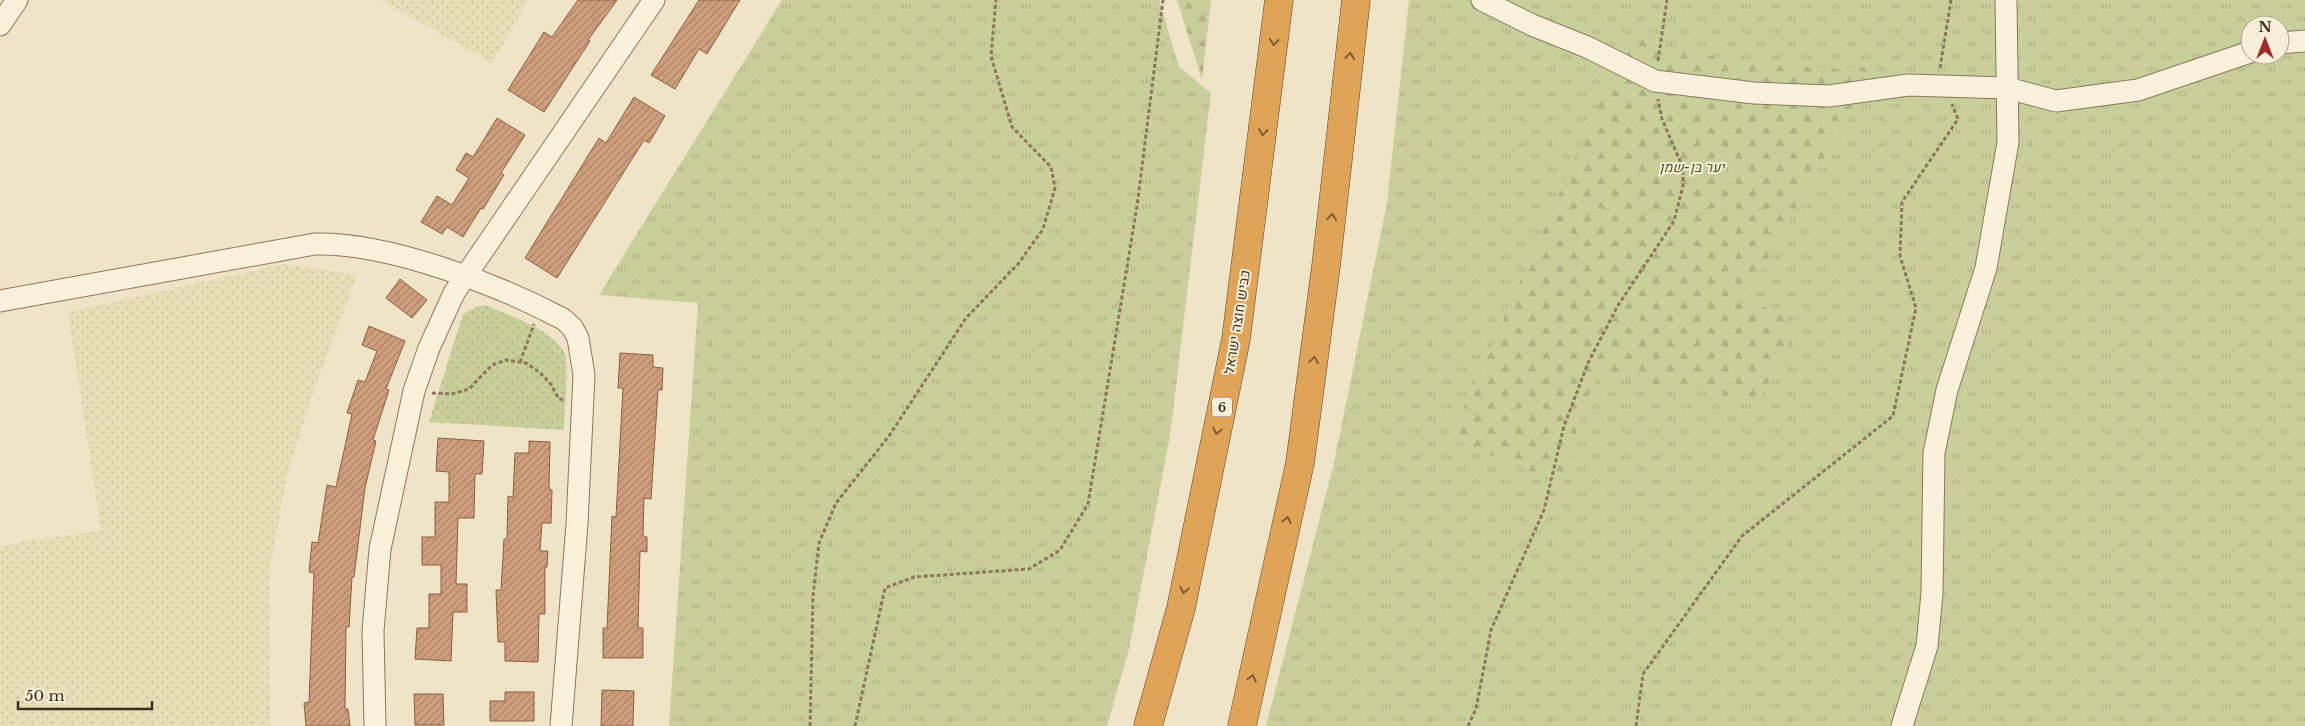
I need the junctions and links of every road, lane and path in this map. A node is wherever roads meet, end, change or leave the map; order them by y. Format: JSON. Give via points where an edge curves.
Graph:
{"nodes":[{"id":1,"x":17,"y":0,"type":"edge"},
{"id":2,"x":654,"y":0,"type":"edge"},
{"id":3,"x":996,"y":0,"type":"edge"},
{"id":4,"x":1163,"y":0,"type":"edge"},
{"id":5,"x":1279,"y":0,"type":"edge"},
{"id":6,"x":1356,"y":0,"type":"edge"},
{"id":7,"x":1482,"y":0,"type":"edge"},
{"id":8,"x":1667,"y":0,"type":"edge"},
{"id":9,"x":1951,"y":0,"type":"edge"},
{"id":10,"x":2006,"y":0,"type":"edge"},
{"id":11,"x":0,"y":25,"type":"edge"},
{"id":12,"x":2305,"y":41,"type":"edge"},
{"id":13,"x":2290,"y":42,"type":"edge"},
{"id":14,"x":2240,"y":55,"type":"edge"},
{"id":15,"x":1655,"y":81,"type":"junction"},
{"id":16,"x":1945,"y":88,"type":"junction"},
{"id":17,"x":2007,"y":88,"type":"junction"},
{"id":18,"x":466,"y":276,"type":"junction"},
{"id":19,"x":0,"y":301,"type":"edge"},
{"id":20,"x":539,"y":308,"type":"junction"},
{"id":21,"x":520,"y":362,"type":"junction"},
{"id":22,"x":414,"y":391,"type":"junction"},
{"id":23,"x":582,"y":404,"type":"junction"},
{"id":24,"x":375,"y":726,"type":"edge"},
{"id":25,"x":561,"y":726,"type":"edge"},
{"id":26,"x":810,"y":726,"type":"edge"},
{"id":27,"x":855,"y":726,"type":"edge"},
{"id":28,"x":1148,"y":726,"type":"edge"},
{"id":29,"x":1242,"y":726,"type":"edge"},
{"id":30,"x":1468,"y":726,"type":"edge"},
{"id":31,"x":1636,"y":726,"type":"edge"},
{"id":32,"x":1902,"y":726,"type":"edge"}],
"edges":[{"from":1,"to":11,"type":"street"},
{"from":2,"to":18,"type":"street"},
{"from":3,"to":26,"type":"path","via":[[991,56],[1012,127],[1051,167],[1055,188],[1043,229],[1018,264],[966,318],[889,436],[836,503],[819,542],[813,596]]},
{"from":4,"to":27,"type":"path","via":[[1139,189],[1088,504],[1060,550],[1029,570],[914,577],[885,588]]},
{"from":5,"to":28,"type":"highway","name":"כביש חוצה ישראל","number":"6","one_way":true,"via":[[1236,339],[1181,608]]},
{"from":29,"to":6,"type":"highway","one_way":true,"via":[[1300,464]]},
{"from":7,"to":15,"type":"street"},
{"from":8,"to":15,"type":"path"},
{"from":9,"to":16,"type":"path","via":[[1939,73]]},
{"from":10,"to":17,"type":"street"},
{"from":12,"to":13,"type":"street"},
{"from":14,"to":17,"type":"street","via":[[2138,90],[2056,100]]},
{"from":15,"to":16,"type":"street","via":[[1754,94],[1829,96],[1908,85]]},
{"from":15,"to":30,"type":"path","via":[[1662,119],[1684,168],[1684,186],[1674,221],[1617,307],[1588,363],[1564,426],[1544,510],[1492,630],[1476,709]]},
{"from":16,"to":17,"type":"street"},
{"from":16,"to":31,"type":"path","via":[[1958,120],[1902,202],[1900,256],[1916,308],[1893,416],[1742,536],[1643,674]]},
{"from":17,"to":32,"type":"street","via":[[2008,142],[1986,268],[1947,390],[1934,453],[1932,592],[1927,646]]},
{"from":18,"to":19,"type":"street","via":[[354,246],[315,244]]},
{"from":18,"to":20,"type":"street"},
{"from":18,"to":22,"type":"street","via":[[454,293],[429,348]]},
{"from":20,"to":21,"type":"path"},
{"from":20,"to":23,"type":"street","via":[[563,319],[578,338],[583,360]]},
{"from":21,"to":22,"type":"path","via":[[506,360],[492,365],[469,390],[452,394]]},
{"from":21,"to":23,"type":"path","via":[[526,362],[539,372],[559,399]]},
{"from":22,"to":24,"type":"street","via":[[387,513],[375,587]]},
{"from":23,"to":25,"type":"street","via":[[577,524]]}]}
